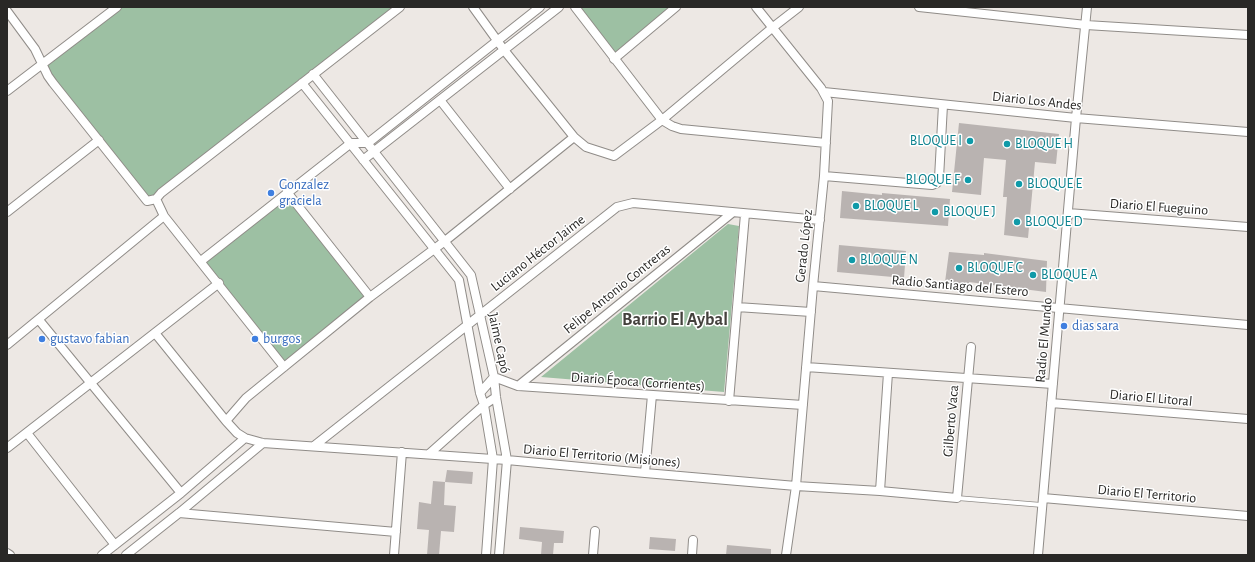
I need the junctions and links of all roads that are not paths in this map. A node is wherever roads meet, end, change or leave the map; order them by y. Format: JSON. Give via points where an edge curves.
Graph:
{"nodes":[{"id":1,"x":118,"y":7,"type":"edge"},
{"id":2,"x":400,"y":7,"type":"edge"},
{"id":3,"x":473,"y":7,"type":"edge"},
{"id":4,"x":540,"y":7,"type":"edge"},
{"id":5,"x":559,"y":7,"type":"edge"},
{"id":6,"x":575,"y":7,"type":"edge"},
{"id":7,"x":676,"y":7,"type":"edge"},
{"id":8,"x":756,"y":7,"type":"edge"},
{"id":9,"x":800,"y":7,"type":"edge"},
{"id":10,"x":919,"y":7,"type":"edge"},
{"id":11,"x":1087,"y":7,"type":"edge"},
{"id":12,"x":7,"y":11,"type":"edge"},
{"id":13,"x":1086,"y":24,"type":"junction"},
{"id":14,"x":772,"y":28,"type":"junction"},
{"id":15,"x":1248,"y":35,"type":"edge"},
{"id":16,"x":498,"y":40,"type":"junction"},
{"id":17,"x":504,"y":50,"type":"junction"},
{"id":18,"x":614,"y":59,"type":"junction"},
{"id":19,"x":42,"y":63,"type":"junction"},
{"id":20,"x":314,"y":74,"type":"junction"},
{"id":21,"x":302,"y":83,"type":"junction"},
{"id":22,"x":7,"y":91,"type":"edge"},
{"id":23,"x":824,"y":92,"type":"junction"},
{"id":24,"x":440,"y":100,"type":"junction"},
{"id":25,"x":943,"y":105,"type":"junction"},
{"id":26,"x":1076,"y":118,"type":"junction"},
{"id":27,"x":662,"y":120,"type":"junction"},
{"id":28,"x":1248,"y":132,"type":"edge"},
{"id":29,"x":574,"y":137,"type":"junction"},
{"id":30,"x":99,"y":140,"type":"junction"},
{"id":31,"x":350,"y":143,"type":"junction"},
{"id":32,"x":368,"y":143,"type":"junction"},
{"id":33,"x":826,"y":143,"type":"junction"},
{"id":34,"x":375,"y":151,"type":"junction"},
{"id":35,"x":363,"y":160,"type":"junction"},
{"id":36,"x":824,"y":176,"type":"junction"},
{"id":37,"x":510,"y":189,"type":"junction"},
{"id":38,"x":288,"y":192,"type":"junction"},
{"id":39,"x":156,"y":199,"type":"junction"},
{"id":40,"x":7,"y":212,"type":"edge"},
{"id":41,"x":732,"y":213,"type":"junction"},
{"id":42,"x":1068,"y":213,"type":"junction"},
{"id":43,"x":745,"y":214,"type":"junction"},
{"id":44,"x":164,"y":216,"type":"junction"},
{"id":45,"x":820,"y":220,"type":"junction"},
{"id":46,"x":1248,"y":227,"type":"edge"},
{"id":47,"x":445,"y":241,"type":"junction"},
{"id":48,"x":434,"y":248,"type":"junction"},
{"id":49,"x":201,"y":261,"type":"junction"},
{"id":50,"x":219,"y":283,"type":"junction"},
{"id":51,"x":813,"y":286,"type":"junction"},
{"id":52,"x":370,"y":297,"type":"junction"},
{"id":53,"x":737,"y":308,"type":"junction"},
{"id":54,"x":1060,"y":308,"type":"junction"},
{"id":55,"x":811,"y":312,"type":"junction"},
{"id":56,"x":480,"y":315,"type":"junction"},
{"id":57,"x":39,"y":320,"type":"junction"},
{"id":58,"x":467,"y":325,"type":"junction"},
{"id":59,"x":1248,"y":325,"type":"edge"},
{"id":60,"x":155,"y":333,"type":"junction"},
{"id":61,"x":7,"y":345,"type":"edge"},
{"id":62,"x":971,"y":347,"type":"dead end"},
{"id":63,"x":284,"y":366,"type":"junction"},
{"id":64,"x":806,"y":367,"type":"junction"},
{"id":65,"x":888,"y":373,"type":"junction"},
{"id":66,"x":494,"y":377,"type":"junction"},
{"id":67,"x":968,"y":379,"type":"junction"},
{"id":68,"x":92,"y":382,"type":"junction"},
{"id":69,"x":1053,"y":384,"type":"junction"},
{"id":70,"x":518,"y":386,"type":"junction"},
{"id":71,"x":480,"y":393,"type":"junction"},
{"id":72,"x":652,"y":395,"type":"junction"},
{"id":73,"x":496,"y":397,"type":"junction"},
{"id":74,"x":729,"y":401,"type":"junction"},
{"id":75,"x":1051,"y":403,"type":"junction"},
{"id":76,"x":484,"y":405,"type":"junction"},
{"id":77,"x":803,"y":405,"type":"junction"},
{"id":78,"x":1248,"y":419,"type":"edge"},
{"id":79,"x":226,"y":422,"type":"junction"},
{"id":80,"x":27,"y":433,"type":"junction"},
{"id":81,"x":245,"y":438,"type":"junction"},
{"id":82,"x":263,"y":443,"type":"junction"},
{"id":83,"x":314,"y":446,"type":"junction"},
{"id":84,"x":7,"y":448,"type":"edge"},
{"id":85,"x":402,"y":452,"type":"junction"},
{"id":86,"x":429,"y":454,"type":"junction"},
{"id":87,"x":492,"y":459,"type":"junction"},
{"id":88,"x":507,"y":460,"type":"junction"},
{"id":89,"x":644,"y":474,"type":"junction"},
{"id":90,"x":796,"y":486,"type":"junction"},
{"id":91,"x":880,"y":491,"type":"junction"},
{"id":92,"x":181,"y":493,"type":"junction"},
{"id":93,"x":957,"y":498,"type":"junction"},
{"id":94,"x":1043,"y":501,"type":"junction"},
{"id":95,"x":179,"y":514,"type":"junction"},
{"id":96,"x":1248,"y":516,"type":"edge"},
{"id":97,"x":396,"y":532,"type":"junction"},
{"id":98,"x":595,"y":532,"type":"dead end"},
{"id":99,"x":693,"y":540,"type":"dead end"},
{"id":100,"x":115,"y":545,"type":"junction"},
{"id":101,"x":133,"y":552,"type":"edge"},
{"id":102,"x":7,"y":553,"type":"edge"},
{"id":103,"x":10,"y":555,"type":"edge"},
{"id":104,"x":102,"y":555,"type":"edge"},
{"id":105,"x":126,"y":555,"type":"edge"},
{"id":106,"x":394,"y":555,"type":"edge"},
{"id":107,"x":486,"y":555,"type":"edge"},
{"id":108,"x":500,"y":555,"type":"edge"},
{"id":109,"x":593,"y":555,"type":"edge"},
{"id":110,"x":692,"y":555,"type":"edge"},
{"id":111,"x":786,"y":555,"type":"edge"},
{"id":112,"x":1038,"y":555,"type":"edge"}],
"edges":[{"from":1,"to":19,"type":"street"},
{"from":2,"to":20,"type":"street"},
{"from":3,"to":16,"type":"street"},
{"from":4,"to":16,"type":"street"},
{"from":5,"to":17,"type":"street"},
{"from":6,"to":18,"type":"street"},
{"from":7,"to":18,"type":"street"},
{"from":8,"to":14,"type":"street","name":"Gerado López"},
{"from":9,"to":14,"type":"street"},
{"from":10,"to":13,"type":"street"},
{"from":11,"to":13,"type":"street","name":"Radio El Mundo"},
{"from":12,"to":19,"type":"street","via":[[35,49]]},
{"from":13,"to":15,"type":"street"},
{"from":13,"to":26,"type":"street","name":"Radio El Mundo"},
{"from":14,"to":23,"type":"street","name":"Gerado López"},
{"from":14,"to":27,"type":"street"},
{"from":16,"to":17,"type":"street"},
{"from":16,"to":32,"type":"street"},
{"from":17,"to":24,"type":"street"},
{"from":17,"to":29,"type":"street"},
{"from":18,"to":27,"type":"street"},
{"from":19,"to":22,"type":"street"},
{"from":19,"to":30,"type":"street","via":[[50,79]]},
{"from":20,"to":21,"type":"street"},
{"from":20,"to":32,"type":"street","name":"Jaime Capó"},
{"from":21,"to":31,"type":"street","name":"Jaime Capó"},
{"from":21,"to":39,"type":"street"},
{"from":23,"to":25,"type":"street","name":"Diario Los Andes"},
{"from":23,"to":33,"type":"street","name":"Gerado López","via":[[828,101]]},
{"from":24,"to":34,"type":"street"},
{"from":24,"to":37,"type":"street"},
{"from":25,"to":26,"type":"street","name":"Diario Los Andes"},
{"from":25,"to":36,"type":"street","via":[[937,183],[932,185]]},
{"from":26,"to":28,"type":"street","name":"Diario Los Andes"},
{"from":26,"to":42,"type":"street","name":"Radio El Mundo"},
{"from":27,"to":29,"type":"street","via":[[614,156],[586,147]]},
{"from":27,"to":33,"type":"street","via":[[681,129]]},
{"from":29,"to":37,"type":"street"},
{"from":30,"to":39,"type":"street","via":[[147,201]]},
{"from":30,"to":40,"type":"street"},
{"from":31,"to":32,"type":"street"},
{"from":31,"to":35,"type":"street","name":"Jaime Capó"},
{"from":31,"to":38,"type":"street"},
{"from":32,"to":34,"type":"street","name":"Jaime Capó"},
{"from":33,"to":36,"type":"street","name":"Gerado López"},
{"from":34,"to":35,"type":"street"},
{"from":34,"to":47,"type":"street","name":"Jaime Capó"},
{"from":35,"to":48,"type":"street","name":"Jaime Capó"},
{"from":36,"to":45,"type":"street","name":"Gerado López"},
{"from":37,"to":47,"type":"street"},
{"from":38,"to":49,"type":"street"},
{"from":38,"to":52,"type":"street"},
{"from":39,"to":44,"type":"street"},
{"from":41,"to":43,"type":"street","name":"Luciano Héctor Jaime"},
{"from":41,"to":56,"type":"street","name":"Luciano Héctor Jaime","via":[[633,203],[617,207]]},
{"from":41,"to":70,"type":"street","name":"Felipe Antonio Contreras"},
{"from":42,"to":46,"type":"street","name":"Diario El Fueguino"},
{"from":42,"to":54,"type":"street","name":"Radio El Mundo"},
{"from":43,"to":45,"type":"street","name":"Luciano Héctor Jaime"},
{"from":43,"to":53,"type":"street"},
{"from":44,"to":49,"type":"street"},
{"from":44,"to":57,"type":"street"},
{"from":45,"to":51,"type":"street","name":"Gerado López"},
{"from":47,"to":48,"type":"street"},
{"from":47,"to":56,"type":"street","name":"Jaime Capó","via":[[471,275]]},
{"from":48,"to":52,"type":"street"},
{"from":48,"to":58,"type":"street","name":"Jaime Capó","via":[[459,280]]},
{"from":49,"to":50,"type":"street"},
{"from":50,"to":60,"type":"street"},
{"from":50,"to":63,"type":"street"},
{"from":51,"to":54,"type":"street","name":"Radio Santiago del Estero"},
{"from":51,"to":55,"type":"street","name":"Gerado López"},
{"from":52,"to":63,"type":"street"},
{"from":53,"to":55,"type":"street"},
{"from":53,"to":74,"type":"street"},
{"from":54,"to":59,"type":"street","name":"Radio Santiago del Estero"},
{"from":54,"to":69,"type":"street","name":"Radio El Mundo"},
{"from":55,"to":64,"type":"street","name":"Gerado López"},
{"from":56,"to":58,"type":"street","name":"Luciano Héctor Jaime"},
{"from":56,"to":66,"type":"street","name":"Jaime Capó"},
{"from":57,"to":61,"type":"street"},
{"from":57,"to":68,"type":"street"},
{"from":58,"to":71,"type":"street","name":"Jaime Capó"},
{"from":58,"to":83,"type":"street","name":"Luciano Héctor Jaime"},
{"from":60,"to":68,"type":"street"},
{"from":60,"to":79,"type":"street"},
{"from":62,"to":67,"type":"street","name":"Gilberto Vaca"},
{"from":63,"to":79,"type":"street","via":[[246,398]]},
{"from":64,"to":65,"type":"street"},
{"from":64,"to":77,"type":"street","name":"Gerado López"},
{"from":65,"to":67,"type":"street"},
{"from":65,"to":91,"type":"street"},
{"from":66,"to":70,"type":"street","name":"Diario Época (Corrientes)"},
{"from":66,"to":71,"type":"street"},
{"from":66,"to":73,"type":"street","name":"Jaime Capó"},
{"from":67,"to":69,"type":"street"},
{"from":67,"to":93,"type":"street","name":"Gilberto Vaca"},
{"from":68,"to":80,"type":"street"},
{"from":68,"to":92,"type":"street"},
{"from":69,"to":75,"type":"street","name":"Radio El Mundo"},
{"from":70,"to":72,"type":"street","name":"Diario Época (Corrientes)"},
{"from":71,"to":76,"type":"street","name":"Jaime Capó"},
{"from":72,"to":74,"type":"street","name":"Diario Época (Corrientes)"},
{"from":72,"to":89,"type":"street"},
{"from":73,"to":76,"type":"street"},
{"from":73,"to":88,"type":"street","name":"Jaime Capó"},
{"from":74,"to":77,"type":"street","name":"Diario Época (Corrientes)"},
{"from":75,"to":78,"type":"street","name":"Diario El Litoral"},
{"from":75,"to":94,"type":"street","name":"Radio El Mundo"},
{"from":76,"to":86,"type":"street"},
{"from":76,"to":87,"type":"street","name":"Jaime Capó"},
{"from":77,"to":90,"type":"street","name":"Gerado López"},
{"from":79,"to":81,"type":"street"},
{"from":80,"to":84,"type":"street"},
{"from":80,"to":100,"type":"street"},
{"from":81,"to":82,"type":"street","name":"Diario El Territorio (Misiones)"},
{"from":81,"to":92,"type":"street"},
{"from":82,"to":83,"type":"street","name":"Diario El Territorio (Misiones)"},
{"from":82,"to":95,"type":"street"},
{"from":83,"to":85,"type":"street","name":"Diario El Territorio (Misiones)"},
{"from":85,"to":86,"type":"street","name":"Diario El Territorio (Misiones)"},
{"from":85,"to":97,"type":"street"},
{"from":86,"to":87,"type":"street","name":"Diario El Territorio (Misiones)"},
{"from":87,"to":88,"type":"street","name":"Diario El Territorio (Misiones)"},
{"from":87,"to":107,"type":"street","name":"Jaime Capó"},
{"from":88,"to":89,"type":"street","name":"Diario El Territorio (Misiones)"},
{"from":88,"to":108,"type":"street","name":"Jaime Capó"},
{"from":89,"to":90,"type":"street","name":"Diario El Territorio (Misiones)"},
{"from":90,"to":91,"type":"street","name":"Diario El Territorio (Misiones)"},
{"from":90,"to":111,"type":"street","name":"Gerado López"},
{"from":91,"to":93,"type":"street","name":"Diario El Territorio (Misiones)"},
{"from":92,"to":100,"type":"street"},
{"from":93,"to":94,"type":"lane"},
{"from":94,"to":96,"type":"street","name":"Diario El Territorio"},
{"from":94,"to":112,"type":"street","name":"Radio El Mundo"},
{"from":95,"to":97,"type":"street"},
{"from":95,"to":101,"type":"street"},
{"from":97,"to":106,"type":"street"},
{"from":98,"to":109,"type":"street"},
{"from":99,"to":110,"type":"street"},
{"from":100,"to":104,"type":"street"},
{"from":101,"to":105,"type":"street"},
{"from":102,"to":103,"type":"street"}]}
